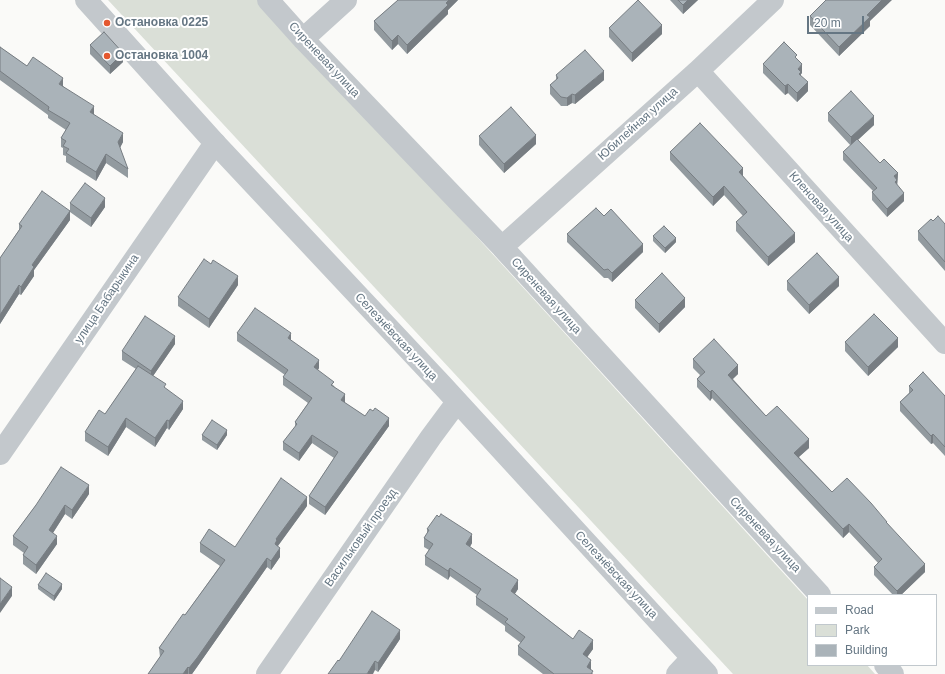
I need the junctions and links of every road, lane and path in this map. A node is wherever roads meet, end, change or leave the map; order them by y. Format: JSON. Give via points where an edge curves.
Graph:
{"nodes":[{"id":1,"x":86,"y":0,"type":"edge"},
{"id":2,"x":268,"y":0,"type":"edge"},
{"id":3,"x":346,"y":0,"type":"edge"},
{"id":4,"x":773,"y":0,"type":"edge"},
{"id":5,"x":303,"y":39,"type":"junction"},
{"id":6,"x":698,"y":71,"type":"junction"},
{"id":7,"x":215,"y":144,"type":"junction"},
{"id":8,"x":502,"y":247,"type":"junction"},
{"id":9,"x":945,"y":343,"type":"edge"},
{"id":10,"x":457,"y":402,"type":"junction"},
{"id":11,"x":0,"y":454,"type":"edge"},
{"id":12,"x":819,"y":594,"type":"edge"},
{"id":13,"x":692,"y":658,"type":"junction"},
{"id":14,"x":886,"y":666,"type":"edge"},
{"id":15,"x":267,"y":674,"type":"edge"},
{"id":16,"x":677,"y":674,"type":"edge"},
{"id":17,"x":707,"y":674,"type":"edge"},
{"id":18,"x":893,"y":674,"type":"edge"}],
"edges":[{"from":1,"to":7,"type":"street","name":"Селезнёвская улица"},
{"from":2,"to":5,"type":"street","name":"Сиреневая улица"},
{"from":3,"to":5,"type":"street"},
{"from":4,"to":6,"type":"street","name":"Юбилейная улица"},
{"from":5,"to":8,"type":"street","name":"Сиреневая улица"},
{"from":6,"to":8,"type":"street","name":"Юбилейная улица"},
{"from":6,"to":9,"type":"street","name":"Кленовая улица"},
{"from":7,"to":10,"type":"street","name":"Селезнёвская улица"},
{"from":7,"to":11,"type":"street","name":"улица Бабарыкина"},
{"from":8,"to":12,"type":"street","name":"Сиреневая улица"},
{"from":10,"to":13,"type":"street","name":"Селезнёвская улица"},
{"from":10,"to":15,"type":"street","name":"Васильковый проезд"},
{"from":13,"to":16,"type":"street"},
{"from":13,"to":17,"type":"street","name":"Селезнёвская улица"},
{"from":14,"to":18,"type":"street"}]}
